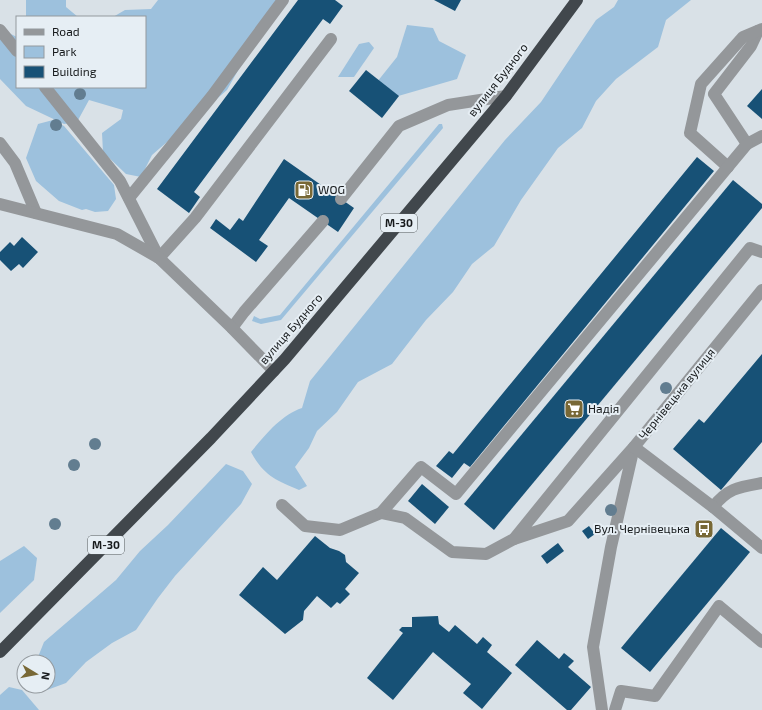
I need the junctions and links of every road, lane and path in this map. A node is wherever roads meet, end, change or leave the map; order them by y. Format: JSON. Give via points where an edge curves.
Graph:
{"nodes":[{"id":1,"x":283,"y":0,"type":"edge"},
{"id":2,"x":577,"y":0,"type":"edge"},
{"id":3,"x":0,"y":30,"type":"edge"},
{"id":4,"x":760,"y":30,"type":"edge"},
{"id":5,"x":331,"y":39,"type":"dead end"},
{"id":6,"x":16,"y":50,"type":"edge"},
{"id":7,"x":47,"y":88,"type":"edge"},
{"id":8,"x":506,"y":96,"type":"junction"},
{"id":9,"x":762,"y":136,"type":"edge"},
{"id":10,"x":0,"y":143,"type":"edge"},
{"id":11,"x":747,"y":144,"type":"junction"},
{"id":12,"x":728,"y":167,"type":"junction"},
{"id":13,"x":129,"y":198,"type":"junction"},
{"id":14,"x":341,"y":199,"type":"dead end"},
{"id":15,"x":0,"y":204,"type":"edge"},
{"id":16,"x":36,"y":213,"type":"junction"},
{"id":17,"x":323,"y":221,"type":"dead end"},
{"id":18,"x":762,"y":252,"type":"edge"},
{"id":19,"x":159,"y":258,"type":"junction"},
{"id":20,"x":762,"y":290,"type":"edge"},
{"id":21,"x":232,"y":328,"type":"junction"},
{"id":22,"x":274,"y":371,"type":"junction"},
{"id":23,"x":634,"y":447,"type":"junction"},
{"id":24,"x":762,"y":483,"type":"edge"},
{"id":25,"x":282,"y":505,"type":"dead end"},
{"id":26,"x":713,"y":507,"type":"junction"},
{"id":27,"x":381,"y":513,"type":"junction"},
{"id":28,"x":514,"y":539,"type":"junction"},
{"id":29,"x":762,"y":548,"type":"edge"},
{"id":30,"x":762,"y":642,"type":"edge"},
{"id":31,"x":0,"y":652,"type":"edge"},
{"id":32,"x":602,"y":710,"type":"edge"},
{"id":33,"x":614,"y":710,"type":"edge"}],
"edges":[{"from":1,"to":13,"type":"street","via":[[212,96]]},
{"from":2,"to":8,"type":"highway","name":"вулиця Будного","number":"М-30"},
{"from":3,"to":6,"type":"street"},
{"from":4,"to":11,"type":"street","via":[[751,46],[714,94]]},
{"from":4,"to":12,"type":"street","via":[[743,37],[701,84],[690,133]]},
{"from":5,"to":19,"type":"street","via":[[195,218]]},
{"from":7,"to":13,"type":"street","via":[[120,181]]},
{"from":8,"to":14,"type":"street","via":[[448,105],[399,126]]},
{"from":8,"to":22,"type":"highway","name":"вулиця Будного","number":"М-30"},
{"from":9,"to":11,"type":"street"},
{"from":10,"to":16,"type":"street","via":[[16,163]]},
{"from":11,"to":12,"type":"street"},
{"from":12,"to":27,"type":"street","via":[[456,494],[421,468]]},
{"from":13,"to":19,"type":"street"},
{"from":15,"to":16,"type":"street"},
{"from":16,"to":19,"type":"street","via":[[117,234]]},
{"from":17,"to":21,"type":"street"},
{"from":18,"to":28,"type":"street","via":[[750,248]]},
{"from":19,"to":21,"type":"street"},
{"from":20,"to":23,"type":"street","name":"Чернівецька вулиця"},
{"from":21,"to":22,"type":"street"},
{"from":22,"to":31,"type":"highway","name":"вулиця Будного","number":"М-30","via":[[212,438]]},
{"from":23,"to":26,"type":"street","name":"Чернівецька вулиця"},
{"from":23,"to":28,"type":"street","via":[[568,521]]},
{"from":23,"to":32,"type":"street","via":[[610,546],[593,647]]},
{"from":24,"to":26,"type":"street","via":[[736,488],[722,496]]},
{"from":25,"to":27,"type":"street","via":[[305,526],[340,530]]},
{"from":26,"to":29,"type":"street","name":"Чернівецька вулиця"},
{"from":27,"to":28,"type":"street","via":[[405,518],[452,552],[486,554]]},
{"from":30,"to":33,"type":"street","via":[[719,606],[655,696],[621,691]]}]}
